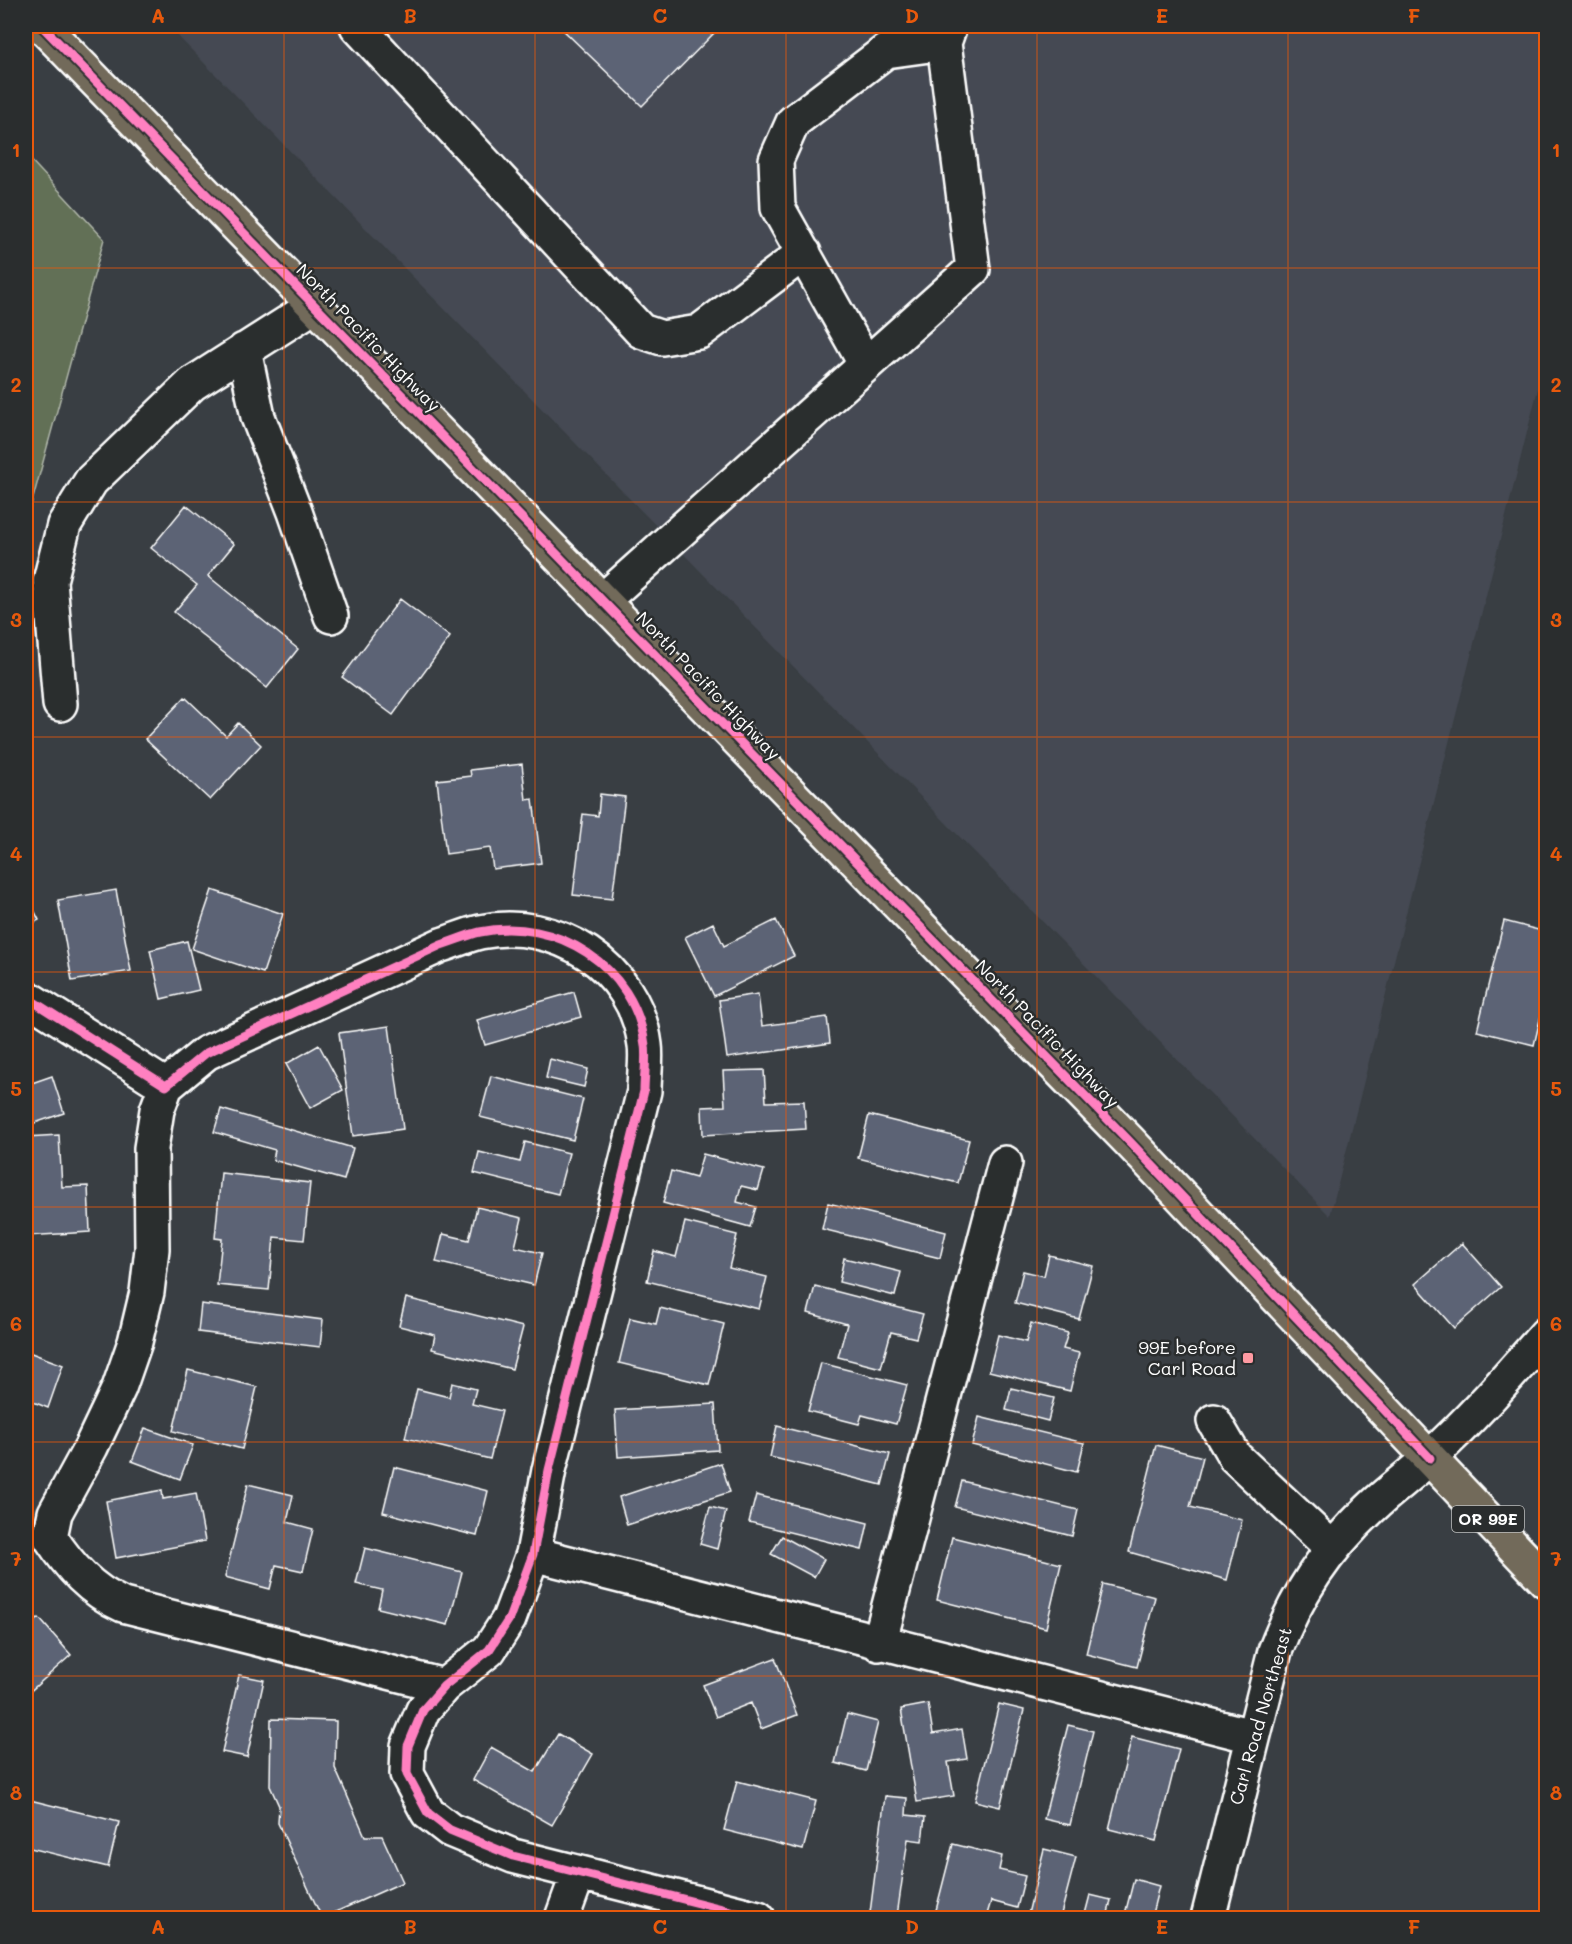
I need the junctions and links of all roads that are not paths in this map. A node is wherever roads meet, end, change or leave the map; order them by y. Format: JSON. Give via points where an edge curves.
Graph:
{"nodes":[{"id":1,"x":42,"y":26,"type":"edge"},
{"id":2,"x":357,"y":26,"type":"edge"},
{"id":3,"x":947,"y":34,"type":"edge"},
{"id":4,"x":804,"y":253,"type":"junction"},
{"id":5,"x":314,"y":306,"type":"junction"},
{"id":6,"x":244,"y":350,"type":"junction"},
{"id":7,"x":866,"y":365,"type":"junction"},
{"id":8,"x":602,"y":601,"type":"junction"},
{"id":9,"x":331,"y":616,"type":"dead end"},
{"id":10,"x":60,"y":704,"type":"dead end"},
{"id":11,"x":26,"y":997,"type":"edge"},
{"id":12,"x":166,"y":1086,"type":"junction"},
{"id":13,"x":1005,"y":1163,"type":"dead end"},
{"id":14,"x":1546,"y":1334,"type":"edge"},
{"id":15,"x":1214,"y":1421,"type":"dead end"},
{"id":16,"x":1430,"y":1458,"type":"junction"},
{"id":17,"x":38,"y":1537,"type":"edge"},
{"id":18,"x":1334,"y":1549,"type":"junction"},
{"id":19,"x":533,"y":1554,"type":"junction"},
{"id":20,"x":1546,"y":1581,"type":"edge"},
{"id":21,"x":879,"y":1644,"type":"junction"},
{"id":22,"x":444,"y":1686,"type":"junction"},
{"id":23,"x":1252,"y":1736,"type":"junction"},
{"id":24,"x":578,"y":1874,"type":"junction"},
{"id":25,"x":562,"y":1918,"type":"edge"},
{"id":26,"x":758,"y":1918,"type":"edge"},
{"id":27,"x":1208,"y":1918,"type":"edge"}],
"edges":[{"from":1,"to":5,"type":"main road","name":"North Pacific Highway","number":"OR 99E"},
{"from":2,"to":4,"type":"street","via":[[641,331],[662,338],[699,332]]},
{"from":3,"to":4,"type":"street","via":[[886,51],[793,122],[776,160],[778,208]]},
{"from":3,"to":7,"type":"street","via":[[973,268]]},
{"from":4,"to":7,"type":"street"},
{"from":5,"to":6,"type":"street"},
{"from":5,"to":8,"type":"main road","name":"North Pacific Highway","number":"OR 99E"},
{"from":6,"to":9,"type":"street","via":[[258,417]]},
{"from":6,"to":10,"type":"street","via":[[192,384],[90,481],[64,525],[50,581]]},
{"from":7,"to":8,"type":"street"},
{"from":8,"to":16,"type":"main road","name":"North Pacific Highway","number":"OR 99E"},
{"from":11,"to":12,"type":"street"},
{"from":12,"to":17,"type":"street","via":[[151,1148],[152,1250],[135,1342],[105,1418],[55,1513]]},
{"from":12,"to":19,"type":"street","via":[[206,1053],[441,945],[481,932],[521,930],[550,934],[601,961],[620,983],[636,1011],[645,1045],[644,1090],[551,1459]]},
{"from":13,"to":21,"type":"street"},
{"from":14,"to":16,"type":"street","name":"Carl Road Northeast"},
{"from":15,"to":18,"type":"street","via":[[1235,1457]]},
{"from":16,"to":18,"type":"street","name":"Carl Road Northeast","via":[[1370,1509]]},
{"from":16,"to":20,"type":"main road","number":"OR 99E"},
{"from":17,"to":22,"type":"street","via":[[103,1596],[123,1605]]},
{"from":18,"to":23,"type":"street","name":"Carl Road Northeast","via":[[1305,1585],[1291,1611],[1275,1651]]},
{"from":19,"to":21,"type":"street"},
{"from":19,"to":22,"type":"street","via":[[509,1619],[489,1650]]},
{"from":21,"to":23,"type":"street"},
{"from":22,"to":24,"type":"street","via":[[423,1710],[408,1746],[407,1774],[428,1813],[450,1830],[513,1856]]},
{"from":23,"to":27,"type":"street","name":"Carl Road Northeast"},
{"from":24,"to":25,"type":"street"},
{"from":24,"to":26,"type":"street"}]}
